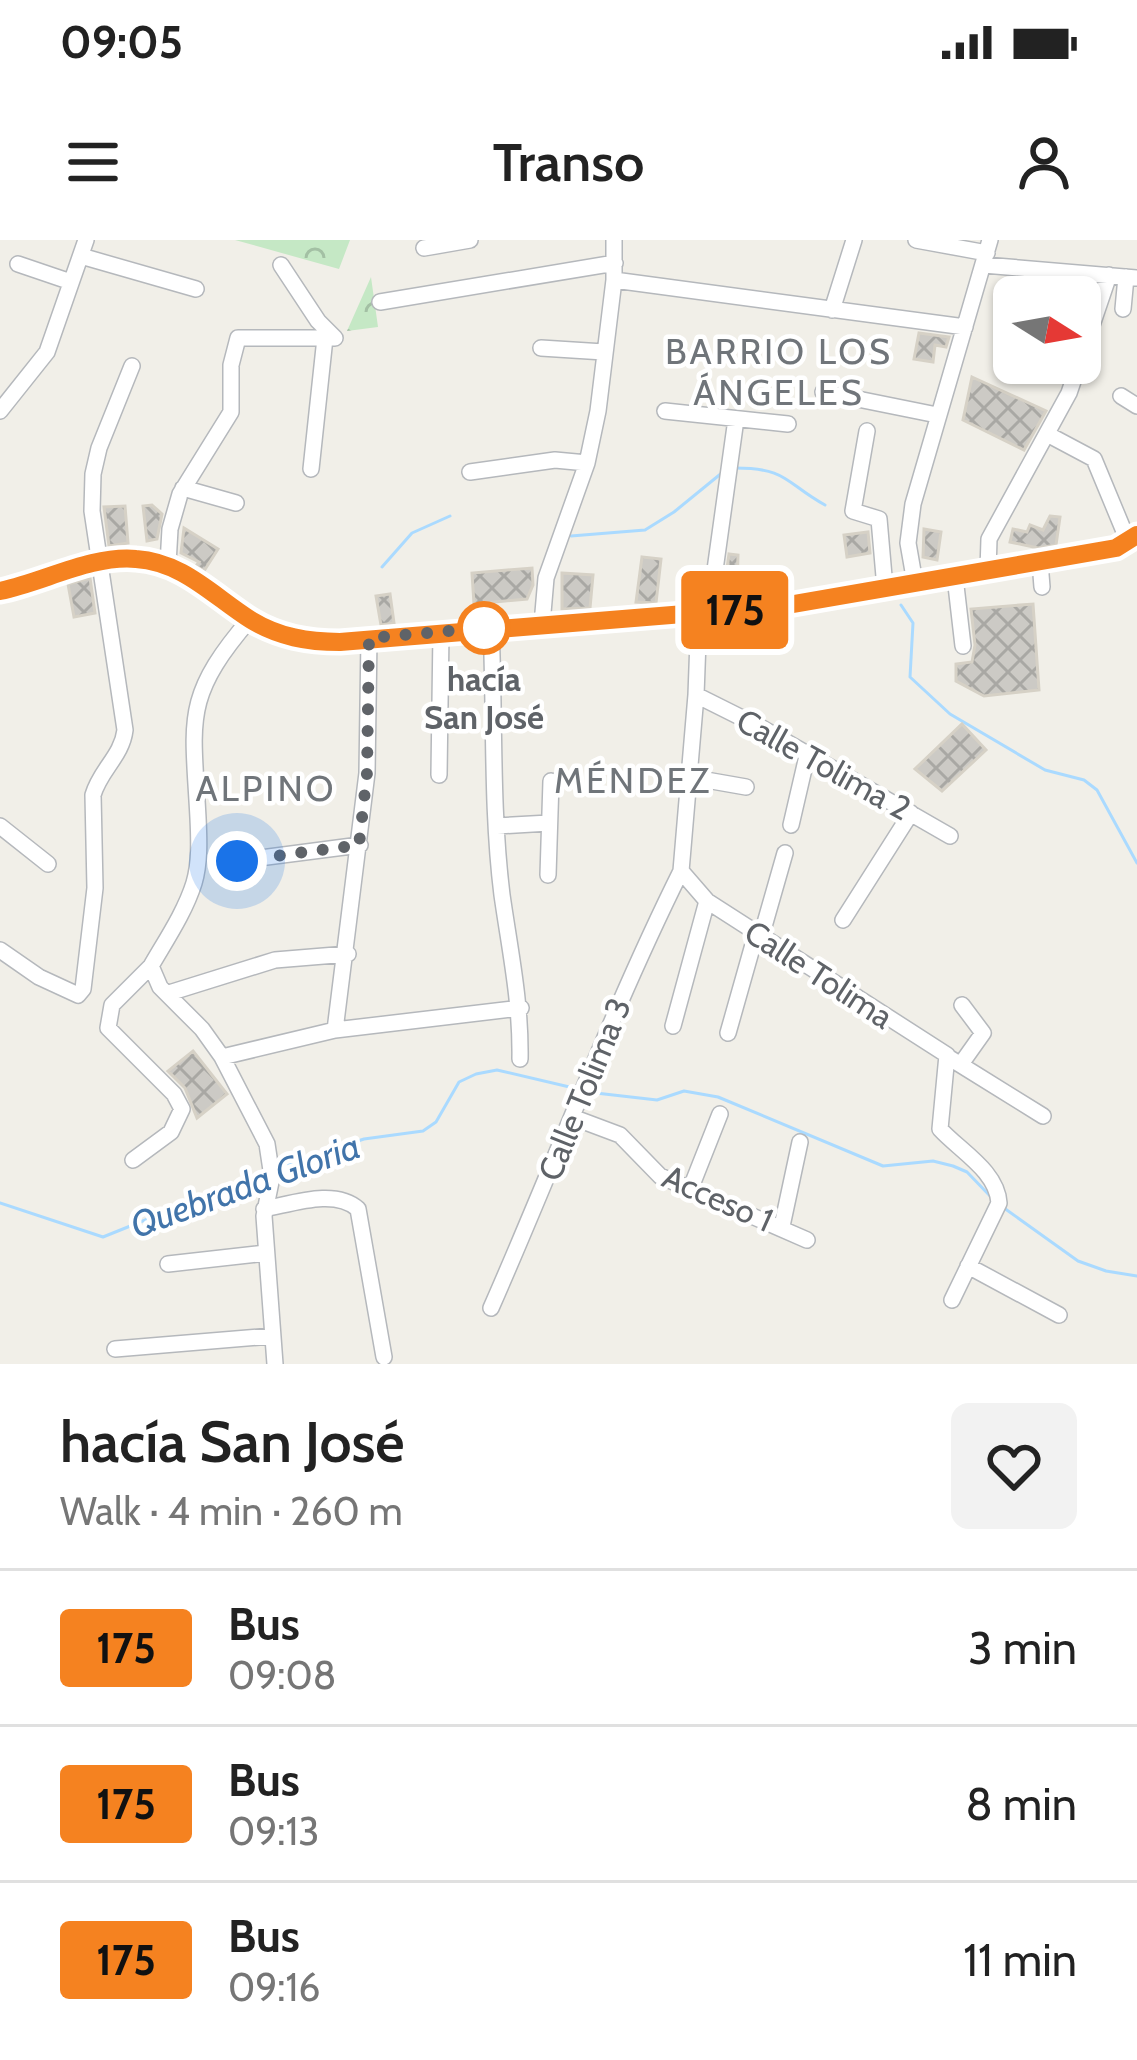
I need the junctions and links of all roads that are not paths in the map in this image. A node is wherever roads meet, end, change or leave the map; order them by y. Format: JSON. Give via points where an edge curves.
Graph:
{"nodes":[{"id":1,"x":470,"y":240,"type":"edge"},
{"id":2,"x":614,"y":240,"type":"edge"},
{"id":3,"x":854,"y":240,"type":"edge"},
{"id":4,"x":916,"y":240,"type":"edge"},
{"id":5,"x":83,"y":248,"type":"edge"},
{"id":6,"x":424,"y":248,"type":"dead end"},
{"id":7,"x":987,"y":252,"type":"edge"},
{"id":8,"x":18,"y":265,"type":"dead end"},
{"id":9,"x":281,"y":265,"type":"dead end"},
{"id":10,"x":614,"y":272,"type":"junction"},
{"id":11,"x":1124,"y":277,"type":"edge"},
{"id":12,"x":70,"y":282,"type":"junction"},
{"id":13,"x":196,"y":289,"type":"dead end"},
{"id":14,"x":380,"y":302,"type":"dead end"},
{"id":15,"x":1123,"y":308,"type":"dead end"},
{"id":16,"x":832,"y":310,"type":"junction"},
{"id":17,"x":965,"y":327,"type":"junction"},
{"id":18,"x":325,"y":338,"type":"junction"},
{"id":19,"x":542,"y":348,"type":"dead end"},
{"id":20,"x":604,"y":352,"type":"junction"},
{"id":21,"x":132,"y":366,"type":"dead end"},
{"id":22,"x":823,"y":392,"type":"dead end"},
{"id":23,"x":1121,"y":396,"type":"dead end"},
{"id":24,"x":1137,"y":406,"type":"edge"},
{"id":25,"x":0,"y":410,"type":"edge"},
{"id":26,"x":665,"y":411,"type":"dead end"},
{"id":27,"x":938,"y":415,"type":"junction"},
{"id":28,"x":736,"y":419,"type":"junction"},
{"id":29,"x":788,"y":424,"type":"dead end"},
{"id":30,"x":867,"y":431,"type":"dead end"},
{"id":31,"x":1047,"y":434,"type":"junction"},
{"id":32,"x":587,"y":463,"type":"junction"},
{"id":33,"x":311,"y":469,"type":"dead end"},
{"id":34,"x":470,"y":472,"type":"dead end"},
{"id":35,"x":184,"y":488,"type":"junction"},
{"id":36,"x":236,"y":503,"type":"dead end"},
{"id":37,"x":1133,"y":538,"type":"edge"},
{"id":38,"x":101,"y":562,"type":"junction"},
{"id":39,"x":1040,"y":562,"type":"junction"},
{"id":40,"x":168,"y":564,"type":"junction"},
{"id":41,"x":988,"y":571,"type":"junction"},
{"id":42,"x":955,"y":577,"type":"junction"},
{"id":43,"x":915,"y":583,"type":"junction"},
{"id":44,"x":2,"y":587,"type":"edge"},
{"id":45,"x":1042,"y":587,"type":"dead end"},
{"id":46,"x":885,"y":588,"type":"junction"},
{"id":47,"x":704,"y":613,"type":"junction"},
{"id":48,"x":250,"y":619,"type":"junction"},
{"id":49,"x":542,"y":625,"type":"junction"},
{"id":50,"x":491,"y":627,"type":"junction"},
{"id":51,"x":441,"y":632,"type":"junction"},
{"id":52,"x":369,"y":638,"type":"junction"},
{"id":53,"x":963,"y":646,"type":"dead end"},
{"id":54,"x":696,"y":695,"type":"junction"},
{"id":55,"x":807,"y":756,"type":"junction"},
{"id":56,"x":439,"y":775,"type":"dead end"},
{"id":57,"x":689,"y":777,"type":"junction"},
{"id":58,"x":551,"y":781,"type":"dead end"},
{"id":59,"x":746,"y":787,"type":"dead end"},
{"id":60,"x":911,"y":813,"type":"junction"},
{"id":61,"x":549,"y":824,"type":"junction"},
{"id":62,"x":791,"y":825,"type":"dead end"},
{"id":63,"x":0,"y":826,"type":"edge"},
{"id":64,"x":497,"y":826,"type":"junction"},
{"id":65,"x":950,"y":836,"type":"dead end"},
{"id":66,"x":359,"y":845,"type":"junction"},
{"id":67,"x":784,"y":853,"type":"dead end"},
{"id":68,"x":237,"y":861,"type":"dead end"},
{"id":69,"x":48,"y":864,"type":"dead end"},
{"id":70,"x":681,"y":871,"type":"junction"},
{"id":71,"x":548,"y":875,"type":"dead end"},
{"id":72,"x":707,"y":901,"type":"junction"},
{"id":73,"x":843,"y":920,"type":"dead end"},
{"id":74,"x":758,"y":936,"type":"junction"},
{"id":75,"x":0,"y":950,"type":"edge"},
{"id":76,"x":347,"y":954,"type":"junction"},
{"id":77,"x":151,"y":966,"type":"junction"},
{"id":78,"x":169,"y":992,"type":"junction"},
{"id":79,"x":962,"y":1006,"type":"dead end"},
{"id":80,"x":521,"y":1008,"type":"junction"},
{"id":81,"x":673,"y":1026,"type":"dead end"},
{"id":82,"x":335,"y":1030,"type":"junction"},
{"id":83,"x":728,"y":1033,"type":"dead end"},
{"id":84,"x":222,"y":1057,"type":"junction"},
{"id":85,"x":520,"y":1060,"type":"dead end"},
{"id":86,"x":955,"y":1060,"type":"junction"},
{"id":87,"x":574,"y":1110,"type":"junction"},
{"id":88,"x":721,"y":1114,"type":"dead end"},
{"id":89,"x":1043,"y":1117,"type":"dead end"},
{"id":90,"x":800,"y":1142,"type":"dead end"},
{"id":91,"x":133,"y":1160,"type":"dead end"},
{"id":92,"x":690,"y":1190,"type":"junction"},
{"id":93,"x":264,"y":1209,"type":"junction"},
{"id":94,"x":782,"y":1226,"type":"junction"},
{"id":95,"x":807,"y":1240,"type":"dead end"},
{"id":96,"x":266,"y":1253,"type":"junction"},
{"id":97,"x":169,"y":1264,"type":"dead end"},
{"id":98,"x":968,"y":1266,"type":"junction"},
{"id":99,"x":952,"y":1300,"type":"dead end"},
{"id":100,"x":490,"y":1308,"type":"dead end"},
{"id":101,"x":1059,"y":1315,"type":"dead end"},
{"id":102,"x":272,"y":1336,"type":"junction"},
{"id":103,"x":115,"y":1349,"type":"dead end"},
{"id":104,"x":384,"y":1357,"type":"dead end"},
{"id":105,"x":274,"y":1364,"type":"edge"}],
"edges":[{"from":1,"to":6,"type":"street"},
{"from":2,"to":10,"type":"street"},
{"from":3,"to":16,"type":"street"},
{"from":4,"to":7,"type":"street"},
{"from":5,"to":12,"type":"street"},
{"from":5,"to":13,"type":"street"},
{"from":7,"to":11,"type":"street"},
{"from":7,"to":17,"type":"street"},
{"from":8,"to":12,"type":"street"},
{"from":9,"to":18,"type":"street","via":[[335,338]]},
{"from":10,"to":14,"type":"street"},
{"from":10,"to":16,"type":"street"},
{"from":10,"to":20,"type":"street"},
{"from":11,"to":15,"type":"street"},
{"from":11,"to":31,"type":"street"},
{"from":12,"to":25,"type":"street","via":[[47,352]]},
{"from":16,"to":17,"type":"street"},
{"from":17,"to":27,"type":"street"},
{"from":18,"to":33,"type":"street"},
{"from":18,"to":35,"type":"street","via":[[238,338],[231,412]]},
{"from":19,"to":20,"type":"street"},
{"from":20,"to":32,"type":"street"},
{"from":21,"to":38,"type":"street","via":[[93,473]]},
{"from":22,"to":27,"type":"street"},
{"from":23,"to":24,"type":"street"},
{"from":26,"to":28,"type":"street"},
{"from":27,"to":43,"type":"street","via":[[908,543]]},
{"from":28,"to":29,"type":"street"},
{"from":28,"to":47,"type":"street"},
{"from":30,"to":46,"type":"street","via":[[853,512],[879,519]]},
{"from":31,"to":37,"type":"street","via":[[1094,459]]},
{"from":31,"to":41,"type":"street","via":[[989,539]]},
{"from":32,"to":34,"type":"street"},
{"from":32,"to":49,"type":"street","via":[[546,578]]},
{"from":35,"to":36,"type":"street"},
{"from":35,"to":40,"type":"street"},
{"from":37,"to":39,"type":"main road"},
{"from":38,"to":40,"type":"main road"},
{"from":38,"to":44,"type":"main road"},
{"from":38,"to":75,"type":"street","via":[[124,730],[93,795],[85,981],[78,995]]},
{"from":39,"to":41,"type":"main road"},
{"from":39,"to":45,"type":"street"},
{"from":40,"to":48,"type":"main road"},
{"from":41,"to":42,"type":"main road"},
{"from":42,"to":43,"type":"main road"},
{"from":42,"to":53,"type":"street"},
{"from":43,"to":46,"type":"main road"},
{"from":46,"to":47,"type":"main road"},
{"from":47,"to":49,"type":"main road"},
{"from":47,"to":54,"type":"street"},
{"from":48,"to":52,"type":"main road","via":[[308,642]]},
{"from":48,"to":77,"type":"street","via":[[198,695],[195,880]]},
{"from":49,"to":50,"type":"main road"},
{"from":50,"to":51,"type":"main road"},
{"from":50,"to":64,"type":"street"},
{"from":51,"to":52,"type":"main road"},
{"from":51,"to":56,"type":"street"},
{"from":52,"to":66,"type":"street"},
{"from":54,"to":55,"type":"street","name":"Calle Tolima 2"},
{"from":54,"to":57,"type":"street"},
{"from":55,"to":60,"type":"street","name":"Calle Tolima 2"},
{"from":55,"to":62,"type":"street"},
{"from":57,"to":59,"type":"street"},
{"from":57,"to":70,"type":"street"},
{"from":58,"to":61,"type":"street"},
{"from":60,"to":65,"type":"street","name":"Calle Tolima 2"},
{"from":60,"to":73,"type":"street"},
{"from":61,"to":64,"type":"street"},
{"from":61,"to":71,"type":"street"},
{"from":63,"to":69,"type":"street"},
{"from":64,"to":80,"type":"street"},
{"from":66,"to":68,"type":"street"},
{"from":66,"to":76,"type":"street"},
{"from":67,"to":74,"type":"street"},
{"from":70,"to":72,"type":"street","name":"Calle Tolima"},
{"from":70,"to":87,"type":"street","name":"Calle Tolima 3"},
{"from":72,"to":74,"type":"street","name":"Calle Tolima"},
{"from":72,"to":81,"type":"street"},
{"from":74,"to":83,"type":"street"},
{"from":74,"to":86,"type":"street","name":"Calle Tolima"},
{"from":76,"to":78,"type":"street","via":[[275,960]]},
{"from":76,"to":82,"type":"street"},
{"from":77,"to":78,"type":"street"},
{"from":77,"to":91,"type":"street","via":[[112,1005],[108,1028],[182,1108],[171,1132]]},
{"from":78,"to":84,"type":"street"},
{"from":79,"to":86,"type":"street","via":[[983,1033]]},
{"from":80,"to":82,"type":"street"},
{"from":80,"to":85,"type":"street"},
{"from":82,"to":84,"type":"street"},
{"from":84,"to":93,"type":"street","via":[[271,1158]]},
{"from":86,"to":89,"type":"street","name":"Calle Tolima"},
{"from":86,"to":98,"type":"street","via":[[940,1129],[999,1194]]},
{"from":87,"to":92,"type":"street","name":"Acceso 1","via":[[620,1135],[659,1176]]},
{"from":87,"to":100,"type":"street","name":"Calle Tolima 3"},
{"from":88,"to":92,"type":"street"},
{"from":90,"to":94,"type":"street"},
{"from":92,"to":94,"type":"street","name":"Acceso 1"},
{"from":93,"to":96,"type":"street"},
{"from":93,"to":104,"type":"street","via":[[342,1198],[358,1209]]},
{"from":94,"to":95,"type":"street","name":"Acceso 1"},
{"from":96,"to":97,"type":"street"},
{"from":96,"to":102,"type":"street"},
{"from":98,"to":99,"type":"street"},
{"from":98,"to":101,"type":"street"},
{"from":102,"to":103,"type":"street"},
{"from":102,"to":105,"type":"street"}]}
